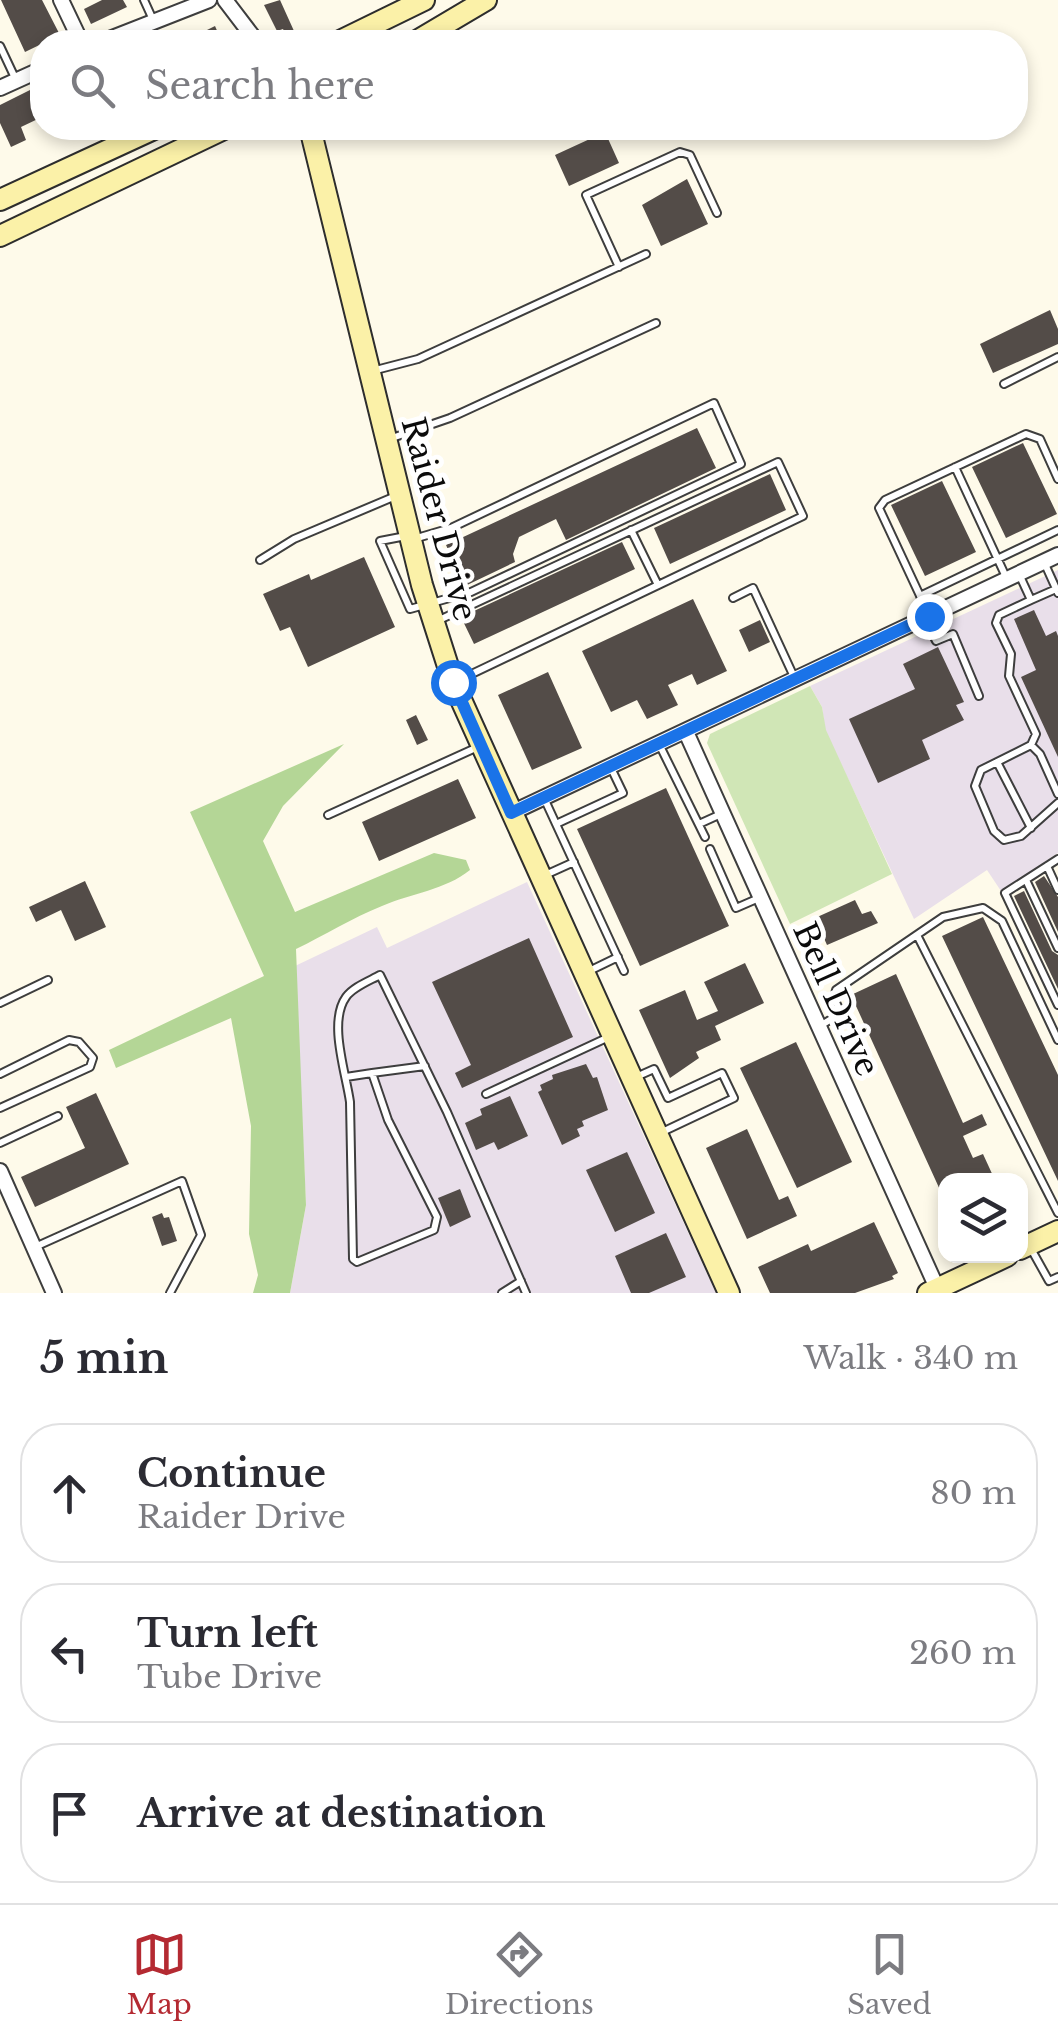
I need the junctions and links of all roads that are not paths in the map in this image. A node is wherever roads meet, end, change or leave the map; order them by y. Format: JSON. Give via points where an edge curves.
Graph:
{"nodes":[{"id":1,"x":62,"y":0,"type":"edge"},
{"id":2,"x":144,"y":0,"type":"edge"},
{"id":3,"x":208,"y":0,"type":"edge"},
{"id":4,"x":225,"y":0,"type":"edge"},
{"id":5,"x":424,"y":0,"type":"edge"},
{"id":6,"x":486,"y":0,"type":"edge"},
{"id":7,"x":154,"y":23,"type":"junction"},
{"id":8,"x":76,"y":30,"type":"edge"},
{"id":9,"x":135,"y":30,"type":"edge"},
{"id":10,"x":247,"y":30,"type":"edge"},
{"id":11,"x":363,"y":30,"type":"edge"},
{"id":12,"x":435,"y":30,"type":"edge"},
{"id":13,"x":0,"y":46,"type":"edge"},
{"id":14,"x":30,"y":75,"type":"edge"},
{"id":15,"x":16,"y":81,"type":"junction"},
{"id":16,"x":0,"y":88,"type":"edge"},
{"id":17,"x":130,"y":140,"type":"edge"},
{"id":18,"x":201,"y":140,"type":"edge"},
{"id":19,"x":313,"y":140,"type":"edge"},
{"id":20,"x":0,"y":200,"type":"edge"},
{"id":21,"x":717,"y":213,"type":"dead end"},
{"id":22,"x":0,"y":236,"type":"edge"},
{"id":23,"x":646,"y":254,"type":"dead end"},
{"id":24,"x":619,"y":267,"type":"junction"},
{"id":25,"x":656,"y":323,"type":"dead end"},
{"id":26,"x":1058,"y":358,"type":"edge"},
{"id":27,"x":370,"y":372,"type":"junction"},
{"id":28,"x":1004,"y":384,"type":"dead end"},
{"id":29,"x":386,"y":440,"type":"junction"},
{"id":30,"x":955,"y":467,"type":"junction"},
{"id":31,"x":1058,"y":479,"type":"edge"},
{"id":32,"x":400,"y":494,"type":"junction"},
{"id":33,"x":631,"y":530,"type":"junction"},
{"id":34,"x":1058,"y":530,"type":"edge"},
{"id":35,"x":410,"y":537,"type":"junction"},
{"id":36,"x":997,"y":558,"type":"junction"},
{"id":37,"x":1051,"y":558,"type":"edge"},
{"id":38,"x":260,"y":560,"type":"dead end"},
{"id":39,"x":1012,"y":575,"type":"junction"},
{"id":40,"x":658,"y":585,"type":"junction"},
{"id":41,"x":1057,"y":591,"type":"edge"},
{"id":42,"x":920,"y":596,"type":"junction"},
{"id":43,"x":732,"y":598,"type":"dead end"},
{"id":44,"x":1031,"y":600,"type":"junction"},
{"id":45,"x":431,"y":614,"type":"junction"},
{"id":46,"x":927,"y":617,"type":"junction"},
{"id":47,"x":795,"y":680,"type":"junction"},
{"id":48,"x":453,"y":682,"type":"junction"},
{"id":49,"x":979,"y":696,"type":"dead end"},
{"id":50,"x":686,"y":732,"type":"junction"},
{"id":51,"x":659,"y":744,"type":"junction"},
{"id":52,"x":481,"y":746,"type":"junction"},
{"id":53,"x":1031,"y":746,"type":"junction"},
{"id":54,"x":997,"y":762,"type":"junction"},
{"id":55,"x":610,"y":767,"type":"junction"},
{"id":56,"x":1058,"y":794,"type":"edge"},
{"id":57,"x":544,"y":798,"type":"junction"},
{"id":58,"x":1058,"y":803,"type":"edge"},
{"id":59,"x":511,"y":813,"type":"junction"},
{"id":60,"x":722,"y":814,"type":"junction"},
{"id":61,"x":328,"y":816,"type":"dead end"},
{"id":62,"x":556,"y":824,"type":"junction"},
{"id":63,"x":699,"y":824,"type":"junction"},
{"id":64,"x":1031,"y":828,"type":"junction"},
{"id":65,"x":705,"y":836,"type":"dead end"},
{"id":66,"x":710,"y":848,"type":"dead end"},
{"id":67,"x":1058,"y":859,"type":"edge"},
{"id":68,"x":574,"y":862,"type":"junction"},
{"id":69,"x":1047,"y":866,"type":"junction"},
{"id":70,"x":540,"y":878,"type":"junction"},
{"id":71,"x":1026,"y":880,"type":"junction"},
{"id":72,"x":1058,"y":890,"type":"edge"},
{"id":73,"x":760,"y":897,"type":"junction"},
{"id":74,"x":916,"y":934,"type":"junction"},
{"id":75,"x":1058,"y":948,"type":"edge"},
{"id":76,"x":618,"y":958,"type":"junction"},
{"id":77,"x":624,"y":971,"type":"dead end"},
{"id":78,"x":584,"y":973,"type":"junction"},
{"id":79,"x":48,"y":980,"type":"dead end"},
{"id":80,"x":0,"y":1003,"type":"edge"},
{"id":81,"x":1058,"y":1005,"type":"edge"},
{"id":82,"x":819,"y":1027,"type":"junction"},
{"id":83,"x":612,"y":1035,"type":"junction"},
{"id":84,"x":1058,"y":1040,"type":"edge"},
{"id":85,"x":425,"y":1066,"type":"junction"},
{"id":86,"x":0,"y":1074,"type":"edge"},
{"id":87,"x":372,"y":1074,"type":"junction"},
{"id":88,"x":346,"y":1077,"type":"junction"},
{"id":89,"x":632,"y":1079,"type":"junction"},
{"id":90,"x":486,"y":1094,"type":"dead end"},
{"id":91,"x":0,"y":1108,"type":"edge"},
{"id":92,"x":58,"y":1116,"type":"dead end"},
{"id":93,"x":657,"y":1134,"type":"junction"},
{"id":94,"x":0,"y":1143,"type":"edge"},
{"id":95,"x":0,"y":1171,"type":"edge"},
{"id":96,"x":1058,"y":1212,"type":"edge"},
{"id":97,"x":1058,"y":1231,"type":"edge"},
{"id":98,"x":1028,"y":1246,"type":"edge"},
{"id":99,"x":34,"y":1247,"type":"junction"},
{"id":100,"x":1028,"y":1251,"type":"edge"},
{"id":101,"x":991,"y":1263,"type":"edge"},
{"id":102,"x":1058,"y":1276,"type":"edge"},
{"id":103,"x":521,"y":1281,"type":"junction"},
{"id":104,"x":932,"y":1291,"type":"edge"},
{"id":105,"x":54,"y":1293,"type":"edge"},
{"id":106,"x":170,"y":1293,"type":"edge"},
{"id":107,"x":502,"y":1293,"type":"edge"},
{"id":108,"x":526,"y":1293,"type":"edge"},
{"id":109,"x":729,"y":1293,"type":"edge"}],
"edges":[{"from":1,"to":8,"type":"street"},
{"from":2,"to":7,"type":"lane"},
{"from":3,"to":7,"type":"street"},
{"from":4,"to":10,"type":"street"},
{"from":5,"to":11,"type":"main road"},
{"from":6,"to":12,"type":"main road"},
{"from":7,"to":9,"type":"street"},
{"from":13,"to":15,"type":"lane"},
{"from":14,"to":15,"type":"street"},
{"from":15,"to":16,"type":"street"},
{"from":17,"to":20,"type":"main road"},
{"from":18,"to":22,"type":"main road"},
{"from":19,"to":27,"type":"main road","name":"Raider Drive"},
{"from":21,"to":24,"type":"lane","via":[[690,155],[680,152],[586,195]]},
{"from":23,"to":24,"type":"lane"},
{"from":24,"to":27,"type":"lane","via":[[418,359]]},
{"from":25,"to":29,"type":"lane","via":[[450,418]]},
{"from":26,"to":28,"type":"lane"},
{"from":27,"to":29,"type":"main road","name":"Raider Drive"},
{"from":29,"to":32,"type":"main road","name":"Raider Drive"},
{"from":30,"to":31,"type":"lane","via":[[1030,434],[1040,439]]},
{"from":30,"to":36,"type":"lane"},
{"from":30,"to":42,"type":"lane","via":[[892,495],[879,508]]},
{"from":32,"to":35,"type":"main road","name":"Raider Drive"},
{"from":32,"to":38,"type":"lane","via":[[294,538]]},
{"from":33,"to":40,"type":"lane"},
{"from":33,"to":40,"type":"lane","via":[[778,462],[803,516]]},
{"from":33,"to":45,"type":"lane"},
{"from":34,"to":36,"type":"lane"},
{"from":35,"to":45,"type":"main road","name":"Raider Drive"},
{"from":35,"to":45,"type":"lane","via":[[380,541],[410,609]]},
{"from":35,"to":45,"type":"lane","via":[[451,528],[714,404],[741,464]]},
{"from":36,"to":39,"type":"lane"},
{"from":36,"to":42,"type":"lane"},
{"from":37,"to":39,"type":"street"},
{"from":37,"to":41,"type":"lane"},
{"from":39,"to":44,"type":"lane"},
{"from":39,"to":46,"type":"street"},
{"from":40,"to":48,"type":"lane"},
{"from":41,"to":44,"type":"lane"},
{"from":42,"to":46,"type":"lane"},
{"from":43,"to":47,"type":"lane","via":[[753,588]]},
{"from":44,"to":53,"type":"lane","via":[[999,615],[996,623],[1010,654],[1009,676],[1036,734]]},
{"from":45,"to":48,"type":"main road","name":"Raider Drive"},
{"from":46,"to":47,"type":"street"},
{"from":46,"to":49,"type":"lane","via":[[936,642],[953,634]]},
{"from":47,"to":50,"type":"street"},
{"from":48,"to":52,"type":"main road","name":"Raider Drive"},
{"from":50,"to":51,"type":"street"},
{"from":50,"to":60,"type":"street","name":"Bell Drive"},
{"from":51,"to":55,"type":"street"},
{"from":51,"to":63,"type":"lane"},
{"from":52,"to":59,"type":"main road","name":"Raider Drive"},
{"from":52,"to":61,"type":"lane"},
{"from":53,"to":54,"type":"lane"},
{"from":53,"to":56,"type":"lane"},
{"from":54,"to":64,"type":"lane"},
{"from":54,"to":64,"type":"lane","via":[[981,770],[974,786],[994,831],[1004,840]]},
{"from":55,"to":57,"type":"street"},
{"from":55,"to":62,"type":"lane","via":[[623,793]]},
{"from":57,"to":59,"type":"street"},
{"from":57,"to":62,"type":"lane"},
{"from":58,"to":64,"type":"lane"},
{"from":59,"to":70,"type":"main road","name":"Raider Drive"},
{"from":60,"to":63,"type":"lane"},
{"from":60,"to":73,"type":"street","name":"Bell Drive"},
{"from":62,"to":68,"type":"lane"},
{"from":63,"to":65,"type":"lane"},
{"from":66,"to":73,"type":"lane","via":[[736,908]]},
{"from":67,"to":69,"type":"lane"},
{"from":68,"to":70,"type":"lane"},
{"from":68,"to":76,"type":"lane"},
{"from":69,"to":71,"type":"lane"},
{"from":69,"to":72,"type":"lane"},
{"from":70,"to":78,"type":"main road","name":"Raider Drive"},
{"from":71,"to":75,"type":"lane"},
{"from":71,"to":81,"type":"lane","via":[[1005,893]]},
{"from":73,"to":82,"type":"street","name":"Bell Drive"},
{"from":74,"to":82,"type":"lane","via":[[836,990],[841,1013]]},
{"from":74,"to":84,"type":"lane","via":[[964,908],[997,915]]},
{"from":74,"to":96,"type":"lane"},
{"from":76,"to":77,"type":"lane"},
{"from":76,"to":78,"type":"lane"},
{"from":78,"to":83,"type":"main road","name":"Raider Drive"},
{"from":79,"to":80,"type":"lane"},
{"from":82,"to":104,"type":"street","name":"Bell Drive"},
{"from":83,"to":89,"type":"main road","name":"Raider Drive"},
{"from":83,"to":90,"type":"lane"},
{"from":85,"to":87,"type":"lane"},
{"from":85,"to":88,"type":"lane","via":[[380,976],[348,993],[337,1014]]},
{"from":85,"to":103,"type":"lane"},
{"from":86,"to":91,"type":"lane","via":[[69,1040],[93,1058],[90,1067]]},
{"from":87,"to":88,"type":"lane"},
{"from":87,"to":88,"type":"lane","via":[[437,1218],[434,1230],[357,1262]]},
{"from":89,"to":93,"type":"main road","name":"Raider Drive"},
{"from":89,"to":93,"type":"lane","via":[[654,1069],[668,1098],[722,1073],[734,1098]]},
{"from":92,"to":94,"type":"lane"},
{"from":93,"to":109,"type":"main road","name":"Raider Drive"},
{"from":95,"to":99,"type":"street"},
{"from":97,"to":98,"type":"main road"},
{"from":99,"to":105,"type":"street"},
{"from":99,"to":106,"type":"lane","via":[[182,1181],[201,1235]]},
{"from":100,"to":102,"type":"lane","via":[[1049,1281]]},
{"from":101,"to":104,"type":"main road"},
{"from":103,"to":107,"type":"lane"},
{"from":103,"to":108,"type":"lane"}]}
